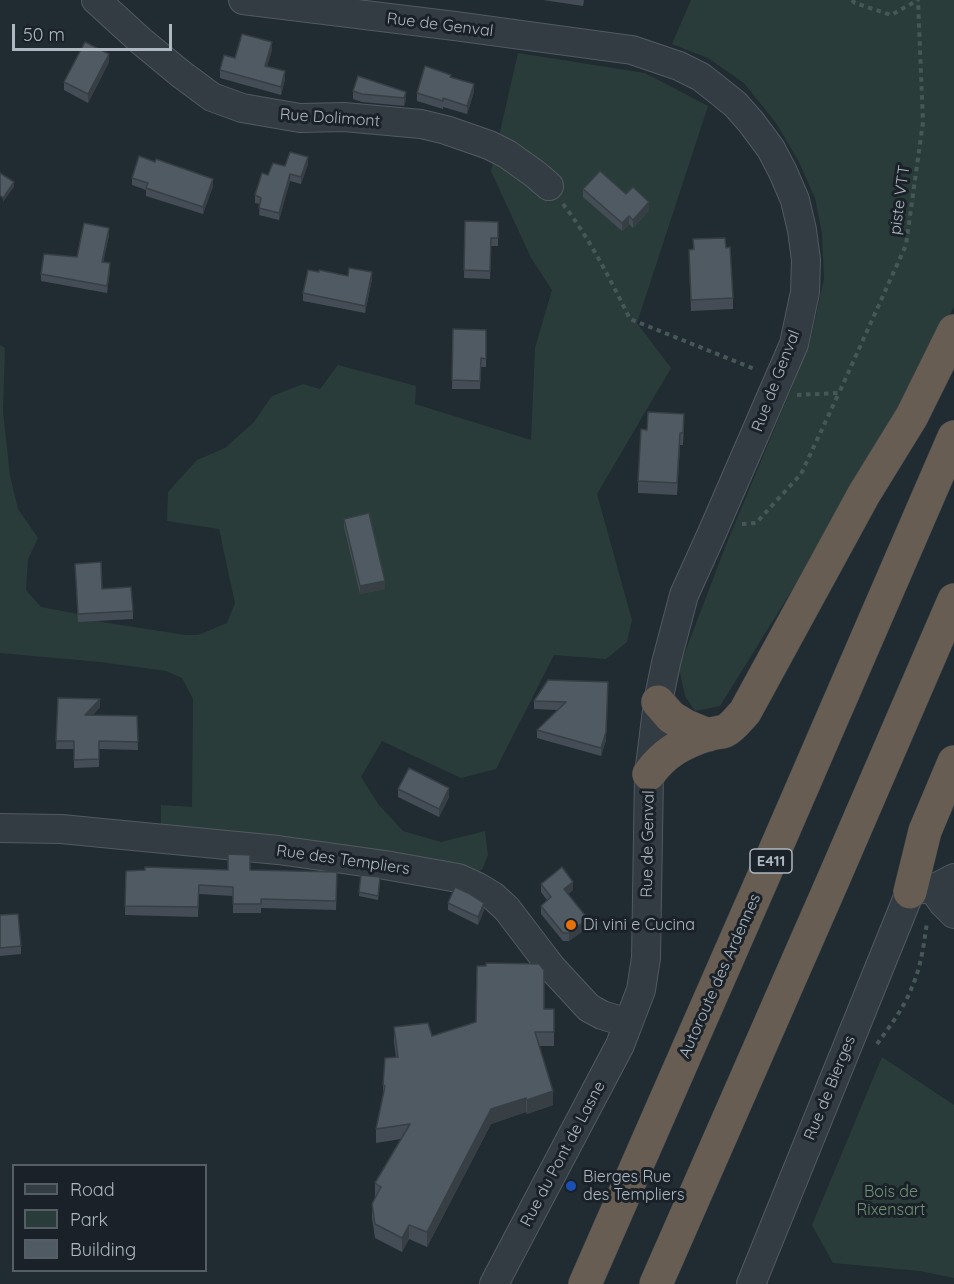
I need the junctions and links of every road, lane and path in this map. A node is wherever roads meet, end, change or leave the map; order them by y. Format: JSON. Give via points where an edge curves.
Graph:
{"nodes":[{"id":1,"x":96,"y":0,"type":"edge"},
{"id":2,"x":243,"y":0,"type":"edge"},
{"id":3,"x":852,"y":0,"type":"edge"},
{"id":4,"x":918,"y":0,"type":"edge"},
{"id":5,"x":549,"y":186,"type":"joint"},
{"id":6,"x":954,"y":331,"type":"edge"},
{"id":7,"x":839,"y":393,"type":"junction"},
{"id":8,"x":771,"y":396,"type":"junction"},
{"id":9,"x":954,"y":437,"type":"edge"},
{"id":10,"x":716,"y":525,"type":"junction"},
{"id":11,"x":954,"y":600,"type":"edge"},
{"id":12,"x":658,"y":702,"type":"junction"},
{"id":13,"x":708,"y":735,"type":"junction"},
{"id":14,"x":954,"y":762,"type":"edge"},
{"id":15,"x":649,"y":774,"type":"junction"},
{"id":16,"x":0,"y":828,"type":"edge"},
{"id":17,"x":932,"y":886,"type":"edge"},
{"id":18,"x":954,"y":914,"type":"edge"},
{"id":19,"x":628,"y":1023,"type":"junction"},
{"id":20,"x":494,"y":1284,"type":"edge"},
{"id":21,"x":585,"y":1284,"type":"edge"},
{"id":22,"x":656,"y":1284,"type":"edge"},
{"id":23,"x":751,"y":1284,"type":"edge"}],
"edges":[{"from":1,"to":5,"type":"street","name":"Rue Dolimont","via":[[212,97],[242,108],[300,118],[344,117],[446,130],[507,154]]},
{"from":2,"to":8,"type":"street","name":"Rue de Genval","via":[[632,50],[701,77],[735,104],[771,149],[795,200],[802,230],[805,292],[794,344]]},
{"from":3,"to":4,"type":"path","via":[[891,15]]},
{"from":4,"to":7,"type":"path","name":"piste VTT","via":[[923,122],[906,245]]},
{"from":5,"to":8,"type":"path","via":[[577,222],[630,319],[760,371]]},
{"from":6,"to":13,"type":"highway","via":[[912,416],[864,494],[745,712],[725,731]]},
{"from":7,"to":8,"type":"path"},
{"from":7,"to":10,"type":"path","name":"piste VTT","via":[[801,474],[764,515],[756,523]]},
{"from":8,"to":10,"type":"street","name":"Rue de Genval"},
{"from":9,"to":21,"type":"highway","name":"Autoroute des Ardennes","number":"E411"},
{"from":10,"to":12,"type":"street","name":"Rue de Genval","via":[[684,596]]},
{"from":11,"to":22,"type":"highway"},
{"from":12,"to":13,"type":"highway","via":[[671,717]]},
{"from":12,"to":15,"type":"street","name":"Rue de Genval"},
{"from":13,"to":15,"type":"highway","via":[[677,747]]},
{"from":14,"to":17,"type":"highway","via":[[925,831]]},
{"from":15,"to":19,"type":"street","name":"Rue de Genval","via":[[646,958],[641,990]]},
{"from":16,"to":19,"type":"street","name":"Rue des Templiers","via":[[71,829],[278,850],[449,875],[478,886],[507,909],[589,1008]]},
{"from":17,"to":18,"type":"street"},
{"from":17,"to":23,"type":"street","name":"Rue de Bierges"},
{"from":19,"to":20,"type":"street","name":"Rue du Pont de Lasne"}]}
